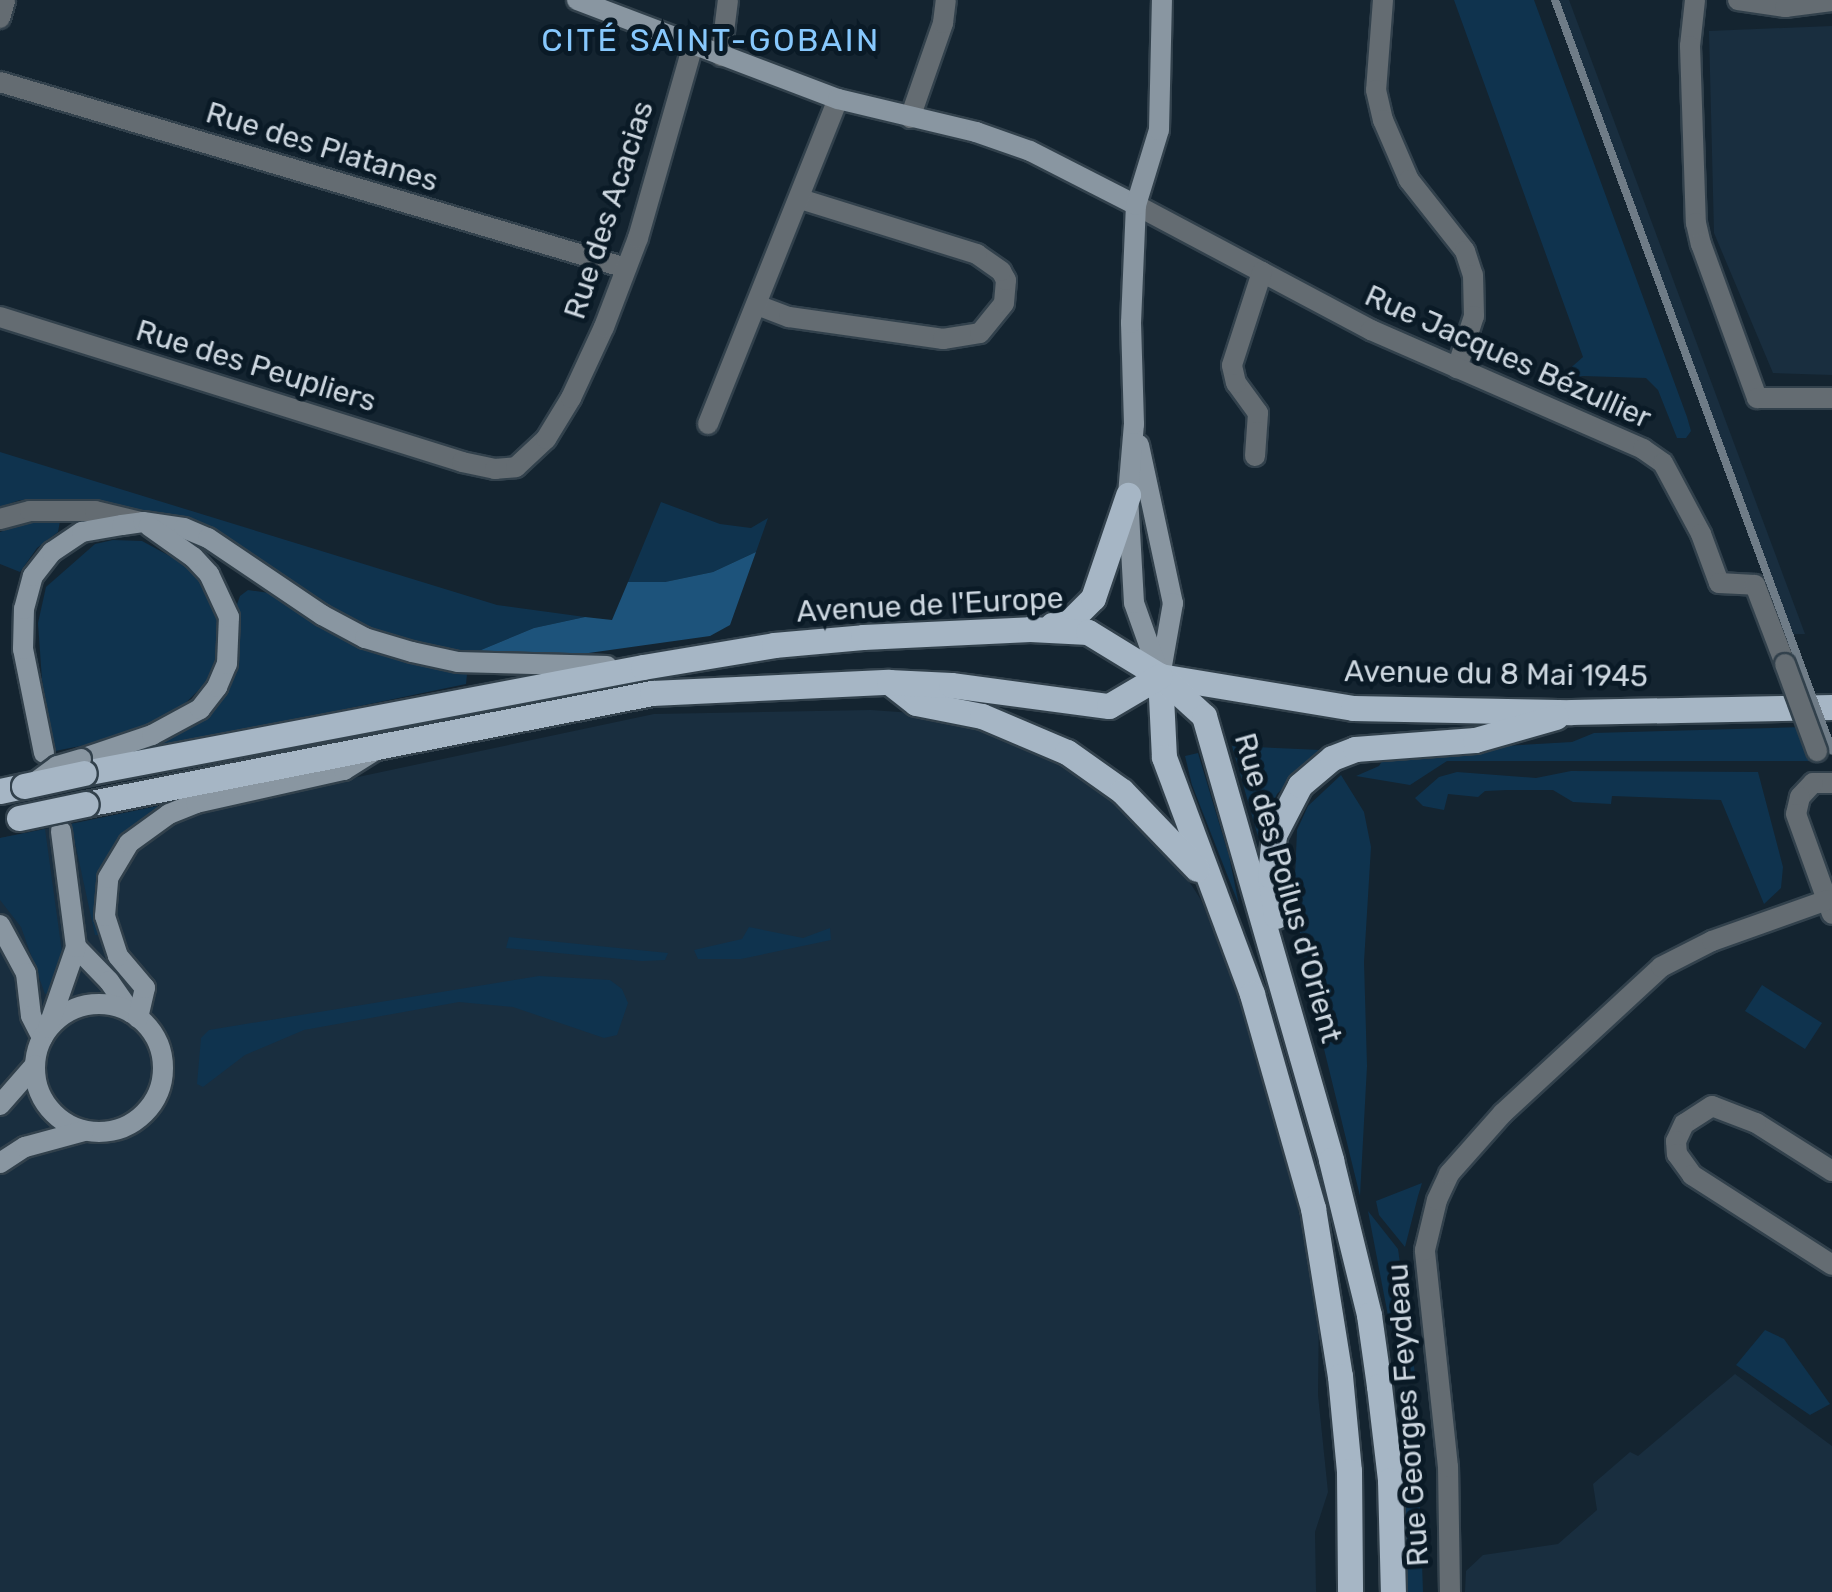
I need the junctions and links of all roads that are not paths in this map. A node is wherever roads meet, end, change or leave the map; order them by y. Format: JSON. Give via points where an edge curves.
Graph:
{"nodes":[{"id":1,"x":5,"y":0,"type":"edge"},
{"id":2,"x":577,"y":0,"type":"edge"},
{"id":3,"x":728,"y":0,"type":"edge"},
{"id":4,"x":946,"y":0,"type":"edge"},
{"id":5,"x":1162,"y":0,"type":"edge"},
{"id":6,"x":1382,"y":0,"type":"edge"},
{"id":7,"x":1695,"y":0,"type":"edge"},
{"id":8,"x":1738,"y":0,"type":"edge"},
{"id":9,"x":1832,"y":1,"type":"edge"},
{"id":10,"x":0,"y":18,"type":"edge"},
{"id":11,"x":693,"y":46,"type":"junction"},
{"id":12,"x":721,"y":56,"type":"junction"},
{"id":13,"x":0,"y":82,"type":"edge"},
{"id":14,"x":838,"y":100,"type":"junction"},
{"id":15,"x":910,"y":118,"type":"junction"},
{"id":16,"x":800,"y":198,"type":"junction"},
{"id":17,"x":1136,"y":205,"type":"junction"},
{"id":18,"x":626,"y":268,"type":"junction"},
{"id":19,"x":1262,"y":272,"type":"junction"},
{"id":20,"x":757,"y":304,"type":"junction"},
{"id":21,"x":0,"y":317,"type":"edge"},
{"id":22,"x":1457,"y":368,"type":"junction"},
{"id":23,"x":1832,"y":398,"type":"edge"},
{"id":24,"x":708,"y":424,"type":"dead end"},
{"id":25,"x":1134,"y":424,"type":"junction"},
{"id":26,"x":1255,"y":456,"type":"dead end"},
{"id":27,"x":495,"y":469,"type":"joint"},
{"id":28,"x":1128,"y":495,"type":"junction"},
{"id":29,"x":0,"y":519,"type":"edge"},
{"id":30,"x":144,"y":522,"type":"junction"},
{"id":31,"x":1030,"y":628,"type":"junction"},
{"id":32,"x":643,"y":667,"type":"junction"},
{"id":33,"x":1160,"y":676,"type":"junction"},
{"id":34,"x":889,"y":682,"type":"junction"},
{"id":35,"x":1832,"y":706,"type":"edge"},
{"id":36,"x":1571,"y":712,"type":"junction"},
{"id":37,"x":390,"y":742,"type":"junction"},
{"id":38,"x":44,"y":754,"type":"dead end"},
{"id":39,"x":82,"y":766,"type":"junction"},
{"id":40,"x":1830,"y":783,"type":"edge"},
{"id":41,"x":19,"y":787,"type":"edge"},
{"id":42,"x":10,"y":820,"type":"edge"},
{"id":43,"x":62,"y":831,"type":"dead end"},
{"id":44,"x":1210,"y":882,"type":"junction"},
{"id":45,"x":1830,"y":907,"type":"edge"},
{"id":46,"x":0,"y":925,"type":"edge"},
{"id":47,"x":76,"y":947,"type":"junction"},
{"id":48,"x":1284,"y":990,"type":"junction"},
{"id":49,"x":134,"y":1015,"type":"junction"},
{"id":50,"x":45,"y":1034,"type":"junction"},
{"id":51,"x":35,"y":1065,"type":"junction"},
{"id":52,"x":0,"y":1106,"type":"edge"},
{"id":53,"x":84,"y":1131,"type":"junction"},
{"id":54,"x":0,"y":1163,"type":"edge"},
{"id":55,"x":1832,"y":1171,"type":"edge"},
{"id":56,"x":1832,"y":1265,"type":"edge"},
{"id":57,"x":1350,"y":1592,"type":"edge"},
{"id":58,"x":1393,"y":1592,"type":"edge"},
{"id":59,"x":1450,"y":1592,"type":"edge"}],
"edges":[{"from":1,"to":10,"type":"street"},
{"from":2,"to":11,"type":"street","name":"Rue Jacques Bézullier"},
{"from":3,"to":12,"type":"street"},
{"from":4,"to":15,"type":"street"},
{"from":5,"to":17,"type":"street","via":[[1159,130]]},
{"from":6,"to":22,"type":"street","via":[[1376,90],[1388,135],[1409,180],[1466,251],[1473,275],[1474,316]]},
{"from":7,"to":23,"type":"street","via":[[1690,46],[1701,244],[1756,398]]},
{"from":8,"to":9,"type":"street","via":[[1785,8]]},
{"from":11,"to":12,"type":"street","name":"Rue Jacques Bézullier"},
{"from":11,"to":18,"type":"street","name":"Rue des Acacias"},
{"from":12,"to":14,"type":"street","name":"Rue Jacques Bézullier"},
{"from":13,"to":18,"type":"street","name":"Rue des Platanes"},
{"from":14,"to":15,"type":"street","name":"Rue Jacques Bézullier"},
{"from":14,"to":16,"type":"street"},
{"from":15,"to":17,"type":"street","name":"Rue Jacques Bézullier","via":[[1030,150]]},
{"from":16,"to":20,"type":"street"},
{"from":16,"to":20,"type":"street","via":[[977,254],[1001,270],[1004,304],[980,332],[943,339],[789,316]]},
{"from":17,"to":19,"type":"street","name":"Rue Jacques Bézullier"},
{"from":17,"to":25,"type":"street"},
{"from":18,"to":27,"type":"street","name":"Rue des Acacias","via":[[588,364],[546,439],[516,467]]},
{"from":19,"to":22,"type":"street","name":"Rue Jacques Bézullier"},
{"from":19,"to":26,"type":"street","via":[[1232,365],[1236,384],[1258,412]]},
{"from":20,"to":24,"type":"street"},
{"from":21,"to":27,"type":"street","name":"Rue des Peupliers"},
{"from":22,"to":40,"type":"street","name":"Rue Jacques Bézullier","bridge":true,"via":[[1663,462],[1718,583],[1756,585]]},
{"from":25,"to":28,"type":"street"},
{"from":25,"to":33,"type":"street","via":[[1174,602]]},
{"from":28,"to":31,"type":"main road","via":[[1093,598],[1068,623]]},
{"from":28,"to":33,"type":"street","via":[[1134,603]]},
{"from":29,"to":30,"type":"street","via":[[30,511],[95,511]]},
{"from":30,"to":32,"type":"street","via":[[208,538],[322,615],[412,652],[458,662]]},
{"from":30,"to":38,"type":"street","via":[[82,532],[52,552],[33,576],[23,649]]},
{"from":30,"to":39,"type":"street","via":[[208,574],[229,617],[227,664],[200,709]]},
{"from":31,"to":32,"type":"main road","name":"Avenue de l'Europe","via":[[774,645]]},
{"from":31,"to":33,"type":"main road","name":"Avenue de l'Europe","via":[[1088,632]]},
{"from":32,"to":39,"type":"main road","name":"Avenue de l'Europe"},
{"from":33,"to":34,"type":"main road","via":[[1108,706]]},
{"from":33,"to":36,"type":"main road","name":"Avenue du 8 Mai 1945","via":[[1353,708]]},
{"from":33,"to":44,"type":"main road","name":"Rue des Poilus d'Orient","via":[[1164,757]]},
{"from":33,"to":48,"type":"main road","name":"Rue des Poilus d'Orient","via":[[1204,716]]},
{"from":34,"to":37,"type":"main road","via":[[652,694]]},
{"from":34,"to":44,"type":"main road","via":[[916,704],[982,716],[1067,752],[1122,791]]},
{"from":35,"to":36,"type":"main road","name":"Avenue du 8 Mai 1945"},
{"from":36,"to":48,"type":"main road","via":[[1476,740],[1355,749],[1332,758],[1300,785],[1274,835],[1270,875]]},
{"from":37,"to":42,"type":"main road","bridge":true},
{"from":37,"to":49,"type":"street","via":[[344,770],[196,802],[129,844],[108,878],[104,916],[118,956],[145,988]]},
{"from":39,"to":41,"type":"main road","name":"Avenue de l'Europe","bridge":true},
{"from":40,"to":45,"type":"street","via":[[1813,783],[1796,814]]},
{"from":43,"to":47,"type":"street"},
{"from":44,"to":57,"type":"main road","name":"Rue des Poilus d'Orient","via":[[1275,1068],[1327,1278],[1349,1471]]},
{"from":45,"to":59,"type":"street","name":"Rue Georges Feydeau","via":[[1712,941],[1661,967],[1503,1112],[1449,1174],[1425,1250],[1448,1467]]},
{"from":46,"to":50,"type":"street","via":[[26,973],[31,1016]]},
{"from":47,"to":49,"type":"street"},
{"from":47,"to":50,"type":"street"},
{"from":48,"to":58,"type":"main road","name":"Rue des Poilus d'Orient","via":[[1369,1315],[1390,1480]]},
{"from":49,"to":50,"type":"street","via":[[86,1006],[71,1010]]},
{"from":49,"to":53,"type":"street","via":[[162,1057],[158,1092],[124,1127]]},
{"from":50,"to":51,"type":"street"},
{"from":51,"to":52,"type":"street"},
{"from":51,"to":53,"type":"street","via":[[36,1083],[53,1114]]},
{"from":53,"to":54,"type":"street","via":[[25,1147]]},
{"from":55,"to":56,"type":"street","via":[[1756,1123],[1712,1106],[1684,1124],[1676,1141],[1692,1175]]}]}
